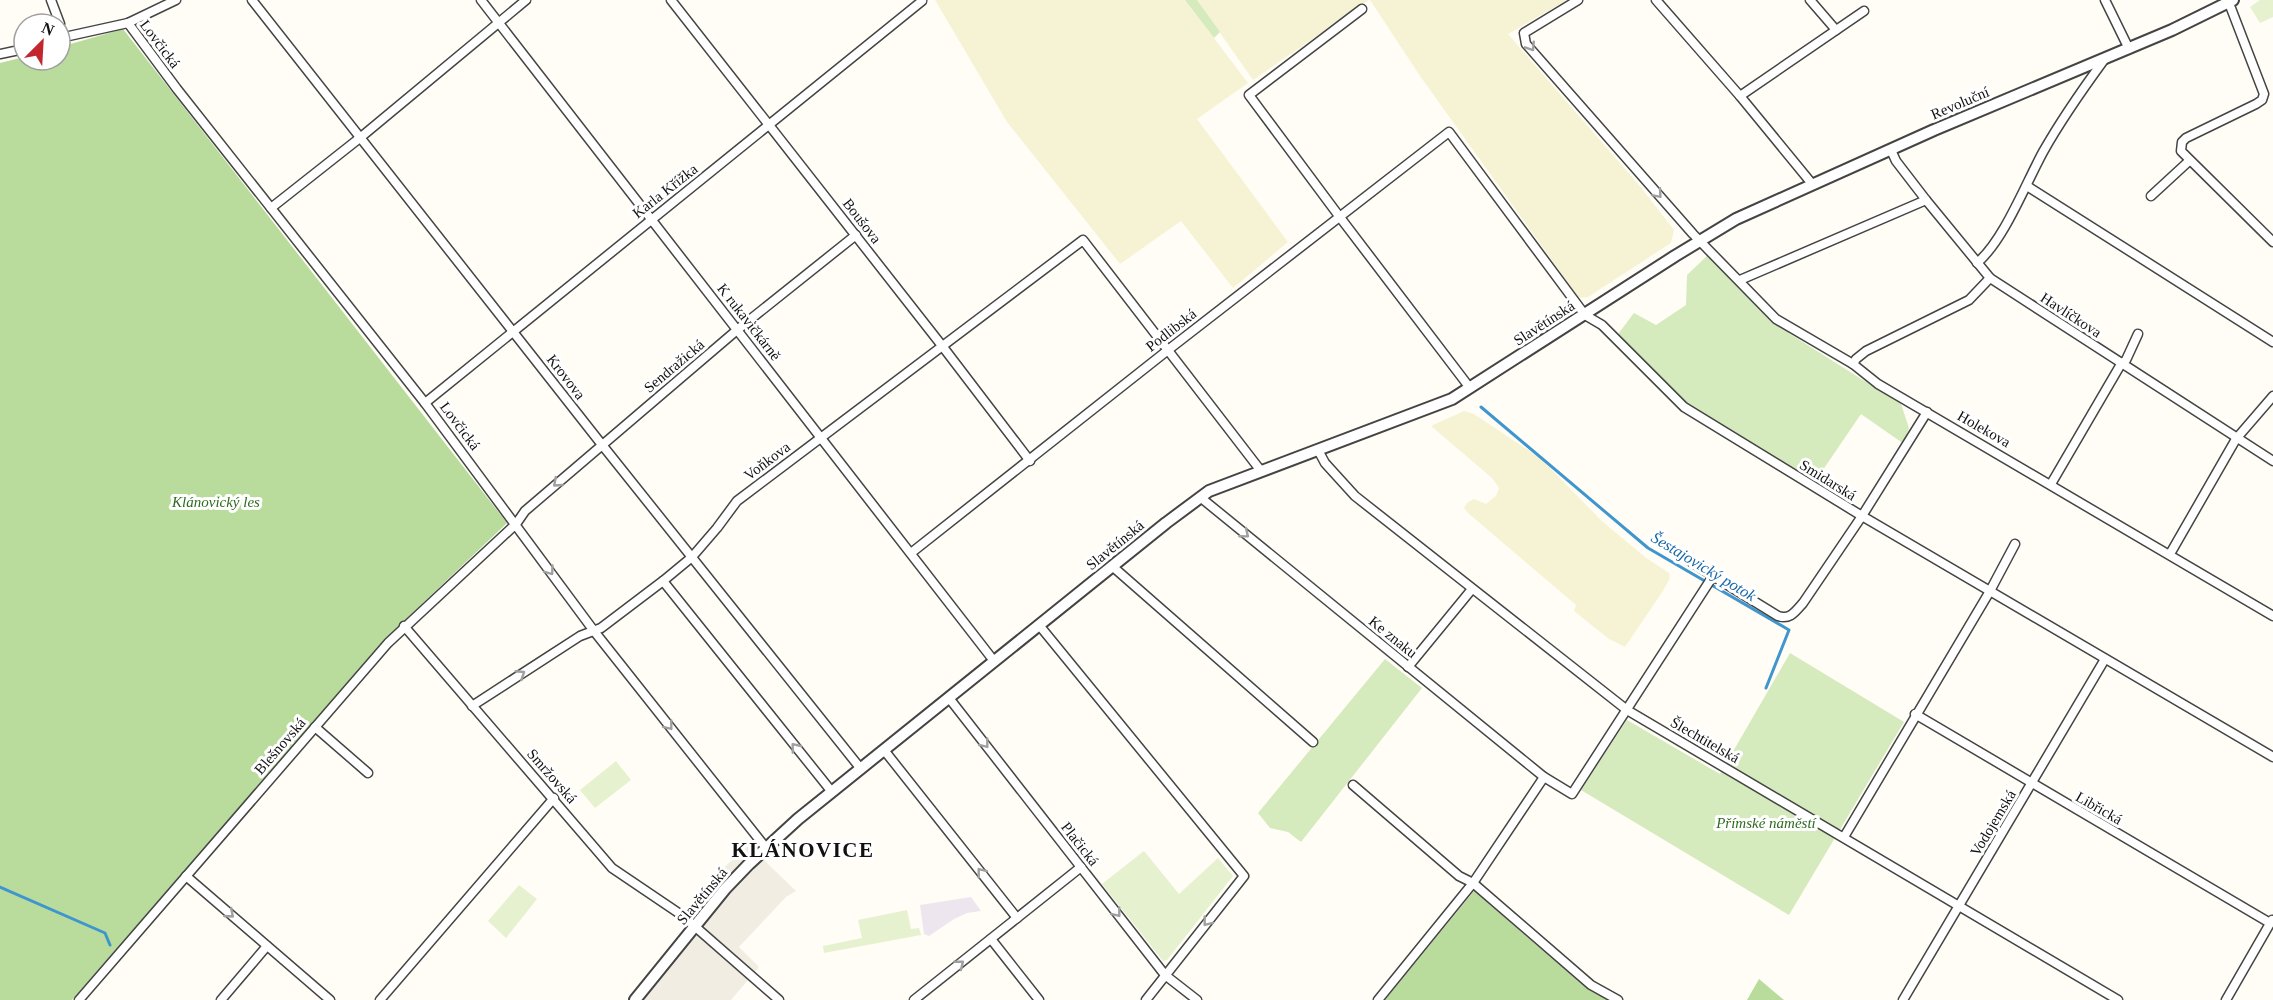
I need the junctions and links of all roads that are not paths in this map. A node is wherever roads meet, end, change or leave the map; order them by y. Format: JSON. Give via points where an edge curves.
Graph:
{"nodes":[{"id":1,"x":176,"y":0,"type":"edge"},
{"id":2,"x":252,"y":0,"type":"edge"},
{"id":3,"x":482,"y":0,"type":"edge"},
{"id":4,"x":526,"y":0,"type":"edge"},
{"id":5,"x":671,"y":0,"type":"edge"},
{"id":6,"x":1578,"y":0,"type":"edge"},
{"id":7,"x":1656,"y":0,"type":"edge"},
{"id":8,"x":1810,"y":0,"type":"edge"},
{"id":9,"x":2105,"y":0,"type":"edge"},
{"id":10,"x":922,"y":1,"type":"edge"},
{"id":11,"x":2231,"y":1,"type":"edge"},
{"id":12,"x":1362,"y":9,"type":"dead end"},
{"id":13,"x":1864,"y":11,"type":"dead end"},
{"id":14,"x":500,"y":21,"type":"junction"},
{"id":15,"x":128,"y":24,"type":"junction"},
{"id":16,"x":1836,"y":30,"type":"junction"},
{"id":17,"x":72,"y":35,"type":"edge"},
{"id":18,"x":2129,"y":49,"type":"junction"},
{"id":19,"x":2104,"y":60,"type":"junction"},
{"id":20,"x":1740,"y":96,"type":"junction"},
{"id":21,"x":770,"y":126,"type":"junction"},
{"id":22,"x":1449,"y":132,"type":"joint"},
{"id":23,"x":361,"y":137,"type":"junction"},
{"id":24,"x":1891,"y":150,"type":"junction"},
{"id":25,"x":2189,"y":161,"type":"junction"},
{"id":26,"x":1813,"y":185,"type":"junction"},
{"id":27,"x":2027,"y":186,"type":"junction"},
{"id":28,"x":2151,"y":196,"type":"dead end"},
{"id":29,"x":1926,"y":200,"type":"junction"},
{"id":30,"x":271,"y":208,"type":"junction"},
{"id":31,"x":1339,"y":216,"type":"junction"},
{"id":32,"x":651,"y":219,"type":"junction"},
{"id":33,"x":856,"y":235,"type":"junction"},
{"id":34,"x":1701,"y":240,"type":"junction"},
{"id":35,"x":2273,"y":242,"type":"edge"},
{"id":36,"x":1977,"y":263,"type":"junction"},
{"id":37,"x":1990,"y":278,"type":"junction"},
{"id":38,"x":1740,"y":280,"type":"junction"},
{"id":39,"x":1585,"y":315,"type":"junction"},
{"id":40,"x":737,"y":330,"type":"junction"},
{"id":41,"x":514,"y":332,"type":"junction"},
{"id":42,"x":2138,"y":333,"type":"dead end"},
{"id":43,"x":2273,"y":342,"type":"edge"},
{"id":44,"x":943,"y":347,"type":"junction"},
{"id":45,"x":1168,"y":350,"type":"junction"},
{"id":46,"x":1853,"y":364,"type":"junction"},
{"id":47,"x":2121,"y":364,"type":"junction"},
{"id":48,"x":1470,"y":388,"type":"junction"},
{"id":49,"x":2273,"y":396,"type":"edge"},
{"id":50,"x":425,"y":403,"type":"junction"},
{"id":51,"x":1927,"y":412,"type":"junction"},
{"id":52,"x":820,"y":438,"type":"junction"},
{"id":53,"x":2236,"y":439,"type":"junction"},
{"id":54,"x":602,"y":444,"type":"junction"},
{"id":55,"x":1318,"y":450,"type":"junction"},
{"id":56,"x":1029,"y":461,"type":"junction"},
{"id":57,"x":2273,"y":461,"type":"edge"},
{"id":58,"x":1261,"y":471,"type":"junction"},
{"id":59,"x":2051,"y":484,"type":"junction"},
{"id":60,"x":1200,"y":497,"type":"junction"},
{"id":61,"x":1862,"y":516,"type":"junction"},
{"id":62,"x":516,"y":524,"type":"junction"},
{"id":63,"x":2016,"y":544,"type":"dead end"},
{"id":64,"x":911,"y":553,"type":"junction"},
{"id":65,"x":2170,"y":554,"type":"junction"},
{"id":66,"x":1682,"y":556,"type":"dead end"},
{"id":67,"x":692,"y":557,"type":"junction"},
{"id":68,"x":1112,"y":567,"type":"junction"},
{"id":69,"x":1711,"y":578,"type":"junction"},
{"id":70,"x":663,"y":581,"type":"junction"},
{"id":71,"x":1472,"y":590,"type":"junction"},
{"id":72,"x":1990,"y":591,"type":"junction"},
{"id":73,"x":2273,"y":616,"type":"edge"},
{"id":74,"x":1039,"y":625,"type":"junction"},
{"id":75,"x":404,"y":626,"type":"junction"},
{"id":76,"x":594,"y":631,"type":"junction"},
{"id":77,"x":2105,"y":659,"type":"junction"},
{"id":78,"x":994,"y":661,"type":"junction"},
{"id":79,"x":1408,"y":667,"type":"junction"},
{"id":80,"x":949,"y":698,"type":"junction"},
{"id":81,"x":472,"y":706,"type":"junction"},
{"id":82,"x":1627,"y":710,"type":"junction"},
{"id":83,"x":1915,"y":714,"type":"junction"},
{"id":84,"x":315,"y":727,"type":"junction"},
{"id":85,"x":1313,"y":742,"type":"dead end"},
{"id":86,"x":884,"y":750,"type":"junction"},
{"id":87,"x":2273,"y":757,"type":"edge"},
{"id":88,"x":861,"y":769,"type":"junction"},
{"id":89,"x":368,"y":773,"type":"dead end"},
{"id":90,"x":1544,"y":777,"type":"junction"},
{"id":91,"x":1353,"y":784,"type":"dead end"},
{"id":92,"x":2032,"y":784,"type":"junction"},
{"id":93,"x":832,"y":792,"type":"junction"},
{"id":94,"x":554,"y":798,"type":"junction"},
{"id":95,"x":1844,"y":837,"type":"junction"},
{"id":96,"x":766,"y":848,"type":"junction"},
{"id":97,"x":1081,"y":867,"type":"junction"},
{"id":98,"x":186,"y":876,"type":"junction"},
{"id":99,"x":1473,"y":883,"type":"junction"},
{"id":100,"x":1959,"y":907,"type":"junction"},
{"id":101,"x":1017,"y":918,"type":"junction"},
{"id":102,"x":2272,"y":921,"type":"edge"},
{"id":103,"x":695,"y":926,"type":"junction"},
{"id":104,"x":991,"y":939,"type":"junction"},
{"id":105,"x":267,"y":946,"type":"junction"},
{"id":106,"x":1165,"y":975,"type":"junction"},
{"id":107,"x":79,"y":1000,"type":"edge"},
{"id":108,"x":221,"y":1000,"type":"edge"},
{"id":109,"x":330,"y":1000,"type":"edge"},
{"id":110,"x":380,"y":1000,"type":"edge"},
{"id":111,"x":635,"y":1000,"type":"edge"},
{"id":112,"x":779,"y":1000,"type":"edge"},
{"id":113,"x":914,"y":1000,"type":"edge"},
{"id":114,"x":1040,"y":1000,"type":"edge"},
{"id":115,"x":1146,"y":1000,"type":"edge"},
{"id":116,"x":1197,"y":1000,"type":"edge"},
{"id":117,"x":1378,"y":1000,"type":"edge"},
{"id":118,"x":1618,"y":1000,"type":"edge"},
{"id":119,"x":1903,"y":1000,"type":"edge"},
{"id":120,"x":2118,"y":1000,"type":"edge"},
{"id":121,"x":2226,"y":1000,"type":"edge"}],
"edges":[{"from":1,"to":15,"type":"street"},
{"from":2,"to":23,"type":"street","name":"Krovova"},
{"from":3,"to":14,"type":"street","name":"K rukavičkárně"},
{"from":4,"to":14,"type":"street"},
{"from":5,"to":21,"type":"street","name":"Boušova"},
{"from":6,"to":34,"type":"street","name":"Holekova","one_way":true,"via":[[1524,33],[1526,44]]},
{"from":7,"to":20,"type":"street"},
{"from":8,"to":16,"type":"street"},
{"from":9,"to":18,"type":"street"},
{"from":10,"to":21,"type":"street","name":"Karla Křížka"},
{"from":11,"to":18,"type":"street","name":"Revoluční"},
{"from":11,"to":25,"type":"street","via":[[2264,94],[2256,104],[2183,140],[2181,151]]},
{"from":12,"to":31,"type":"street","via":[[1249,95]]},
{"from":13,"to":16,"type":"street"},
{"from":14,"to":23,"type":"street"},
{"from":14,"to":32,"type":"street","name":"K rukavičkárně"},
{"from":15,"to":17,"type":"street"},
{"from":15,"to":30,"type":"street","name":"Lovčická"},
{"from":16,"to":20,"type":"street"},
{"from":18,"to":19,"type":"street","name":"Revoluční"},
{"from":19,"to":24,"type":"street","name":"Revoluční"},
{"from":19,"to":27,"type":"street","via":[[2062,119]]},
{"from":20,"to":26,"type":"street"},
{"from":21,"to":32,"type":"street","name":"Karla Křížka"},
{"from":21,"to":33,"type":"street","name":"Boušova"},
{"from":22,"to":31,"type":"street","name":"Podlibská"},
{"from":22,"to":39,"type":"street","name":"Smidarská"},
{"from":23,"to":30,"type":"street"},
{"from":23,"to":41,"type":"street","name":"Krovova"},
{"from":24,"to":26,"type":"street","name":"Revoluční"},
{"from":24,"to":29,"type":"street","name":"Havlíčkova"},
{"from":25,"to":28,"type":"street"},
{"from":25,"to":35,"type":"street"},
{"from":26,"to":34,"type":"street","name":"Revoluční","via":[[1736,219]]},
{"from":27,"to":36,"type":"street","via":[[1990,249]]},
{"from":27,"to":43,"type":"street"},
{"from":29,"to":36,"type":"street","name":"Havlíčkova"},
{"from":29,"to":38,"type":"street"},
{"from":30,"to":50,"type":"street","name":"Lovčická"},
{"from":31,"to":45,"type":"street","name":"Podlibská"},
{"from":31,"to":48,"type":"street"},
{"from":32,"to":40,"type":"street","name":"K rukavičkárně"},
{"from":32,"to":41,"type":"street","name":"Karla Křížka"},
{"from":33,"to":40,"type":"street","name":"Sendražická"},
{"from":33,"to":44,"type":"street","name":"Boušova"},
{"from":34,"to":38,"type":"street","name":"Holekova"},
{"from":34,"to":39,"type":"street","name":"Slavětínská"},
{"from":36,"to":37,"type":"street","name":"Havlíčkova"},
{"from":37,"to":46,"type":"street","via":[[1969,300],[1866,351]]},
{"from":37,"to":47,"type":"street","name":"Havlíčkova"},
{"from":38,"to":46,"type":"street","name":"Holekova","via":[[1776,319]]},
{"from":39,"to":48,"type":"street","name":"Slavětínská"},
{"from":39,"to":61,"type":"street","name":"Smidarská","via":[[1602,325],[1684,407]]},
{"from":40,"to":52,"type":"street","name":"K rukavičkárně"},
{"from":40,"to":54,"type":"street","name":"Sendražická"},
{"from":41,"to":50,"type":"street","name":"Karla Křížka"},
{"from":41,"to":54,"type":"street","name":"Krovova"},
{"from":42,"to":47,"type":"street"},
{"from":44,"to":45,"type":"street","name":"Voňkova","via":[[1083,240]]},
{"from":44,"to":52,"type":"street","name":"Voňkova"},
{"from":44,"to":56,"type":"street","name":"Boušova"},
{"from":45,"to":56,"type":"street","name":"Podlibská"},
{"from":45,"to":58,"type":"street"},
{"from":46,"to":51,"type":"street","name":"Holekova","via":[[1878,384]]},
{"from":47,"to":53,"type":"street","name":"Havlíčkova"},
{"from":47,"to":59,"type":"street"},
{"from":48,"to":55,"type":"street","name":"Slavětínská","via":[[1452,399]]},
{"from":49,"to":53,"type":"street"},
{"from":50,"to":62,"type":"street","name":"Lovčická"},
{"from":51,"to":59,"type":"street","name":"Holekova"},
{"from":51,"to":61,"type":"street"},
{"from":52,"to":64,"type":"street","name":"K rukavičkárně"},
{"from":52,"to":67,"type":"street","name":"Voňkova","via":[[737,501]]},
{"from":53,"to":57,"type":"street","name":"Havlíčkova"},
{"from":53,"to":65,"type":"street"},
{"from":54,"to":62,"type":"street","name":"Sendražická","one_way":true,"via":[[525,511]]},
{"from":54,"to":67,"type":"street","name":"Krovova"},
{"from":55,"to":58,"type":"street","name":"Slavětínská"},
{"from":55,"to":71,"type":"street","name":"Šlechtitelská","via":[[1355,496]]},
{"from":56,"to":64,"type":"street","name":"Podlibská"},
{"from":58,"to":60,"type":"street","name":"Slavětínská"},
{"from":59,"to":65,"type":"street","name":"Holekova"},
{"from":60,"to":68,"type":"street","name":"Slavětínská"},
{"from":60,"to":79,"type":"street","name":"Ke znaku","one_way":true},
{"from":61,"to":69,"type":"street","via":[[1803,603],[1785,618]]},
{"from":61,"to":72,"type":"street","name":"Smidarská"},
{"from":62,"to":75,"type":"street","name":"Blešnovská"},
{"from":62,"to":76,"type":"street","name":"Lovčická","one_way":true},
{"from":63,"to":72,"type":"street"},
{"from":64,"to":78,"type":"street","name":"K rukavičkárně"},
{"from":65,"to":73,"type":"street","name":"Holekova"},
{"from":66,"to":69,"type":"street"},
{"from":67,"to":70,"type":"street","name":"Voňkova"},
{"from":67,"to":88,"type":"street","name":"Krovova"},
{"from":68,"to":74,"type":"street","name":"Slavětínská"},
{"from":68,"to":85,"type":"street"},
{"from":69,"to":82,"type":"street"},
{"from":70,"to":76,"type":"street","name":"Voňkova"},
{"from":93,"to":70,"type":"street","one_way":true},
{"from":71,"to":79,"type":"street"},
{"from":71,"to":82,"type":"street","name":"Šlechtitelská"},
{"from":72,"to":77,"type":"street","name":"Smidarská"},
{"from":72,"to":83,"type":"street"},
{"from":74,"to":78,"type":"street","name":"Slavětínská"},
{"from":74,"to":106,"type":"street","one_way":true,"via":[[1244,876]]},
{"from":75,"to":81,"type":"street","name":"Smržovská"},
{"from":75,"to":84,"type":"street","name":"Blešnovská"},
{"from":81,"to":76,"type":"street","name":"Voňkova","one_way":true,"via":[[580,636]]},
{"from":76,"to":96,"type":"street","name":"Lovčická","one_way":true},
{"from":77,"to":87,"type":"street","name":"Smidarská"},
{"from":77,"to":92,"type":"street","name":"Vodojemská"},
{"from":78,"to":80,"type":"street","name":"Slavětínská"},
{"from":79,"to":90,"type":"street","name":"Ke znaku"},
{"from":80,"to":86,"type":"street","name":"Slavětínská"},
{"from":80,"to":97,"type":"street","name":"Plačická","one_way":true},
{"from":81,"to":94,"type":"street","name":"Smržovská"},
{"from":82,"to":90,"type":"street","name":"Ke znaku","via":[[1572,794]]},
{"from":82,"to":95,"type":"street","name":"Šlechtitelská"},
{"from":83,"to":92,"type":"street","name":"Libřická"},
{"from":83,"to":95,"type":"street"},
{"from":84,"to":89,"type":"street"},
{"from":84,"to":98,"type":"street","name":"Blešnovská"},
{"from":86,"to":88,"type":"street","name":"Slavětínská"},
{"from":101,"to":86,"type":"street","one_way":true},
{"from":88,"to":93,"type":"street","name":"Slavětínská"},
{"from":90,"to":99,"type":"street"},
{"from":91,"to":99,"type":"street","via":[[1459,876]]},
{"from":92,"to":100,"type":"street","name":"Vodojemská"},
{"from":92,"to":102,"type":"street","name":"Libřická"},
{"from":93,"to":96,"type":"street","name":"Slavětínská"},
{"from":94,"to":103,"type":"street","name":"Smržovská","via":[[612,868]]},
{"from":94,"to":110,"type":"street"},
{"from":95,"to":100,"type":"street","name":"Šlechtitelská"},
{"from":96,"to":103,"type":"street","name":"Slavětínská"},
{"from":97,"to":101,"type":"street"},
{"from":97,"to":106,"type":"street","name":"Plačická","one_way":true},
{"from":98,"to":105,"type":"street","one_way":true},
{"from":98,"to":107,"type":"street","name":"Blešnovská"},
{"from":99,"to":117,"type":"street"},
{"from":99,"to":118,"type":"street","via":[[1591,985]]},
{"from":100,"to":119,"type":"street","name":"Vodojemská"},
{"from":100,"to":120,"type":"street","name":"Šlechtitelská"},
{"from":101,"to":104,"type":"street"},
{"from":102,"to":121,"type":"street"},
{"from":103,"to":111,"type":"street","name":"Slavětínská"},
{"from":103,"to":112,"type":"street","name":"Smržovská"},
{"from":113,"to":104,"type":"street","one_way":true},
{"from":104,"to":114,"type":"street"},
{"from":105,"to":108,"type":"street"},
{"from":105,"to":109,"type":"street"},
{"from":106,"to":115,"type":"street"},
{"from":106,"to":116,"type":"street","name":"Plačická"}]}
